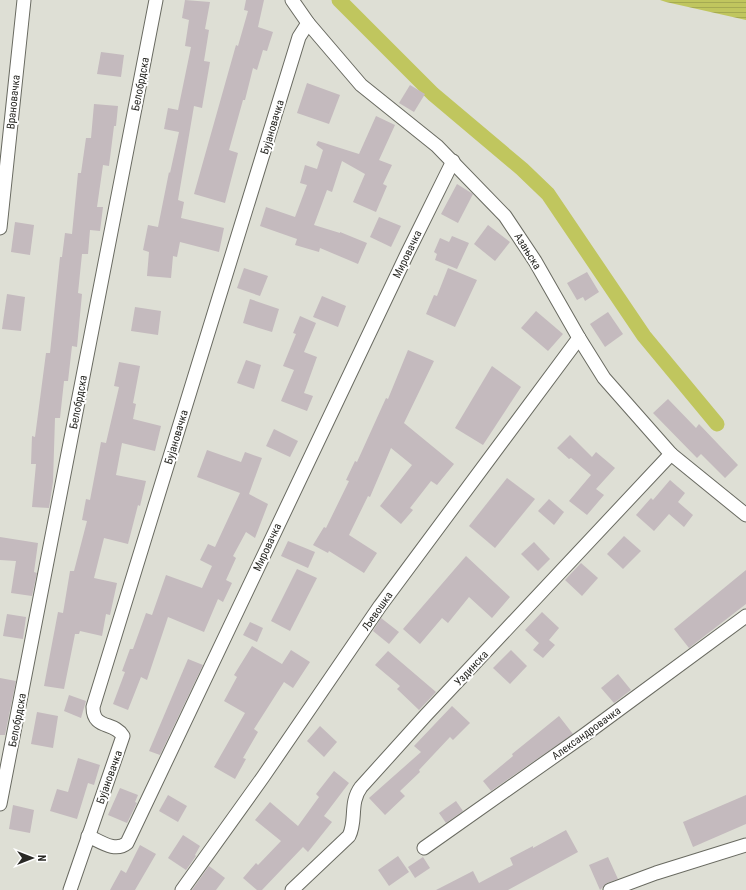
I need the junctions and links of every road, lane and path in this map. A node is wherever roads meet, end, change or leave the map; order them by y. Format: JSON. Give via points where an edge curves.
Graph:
{"nodes":[{"id":1,"x":24,"y":0,"type":"edge"},
{"id":2,"x":156,"y":0,"type":"edge"},
{"id":3,"x":292,"y":0,"type":"edge"},
{"id":4,"x":308,"y":23,"type":"junction"},
{"id":5,"x":453,"y":161,"type":"junction"},
{"id":6,"x":0,"y":228,"type":"edge"},
{"id":7,"x":579,"y":338,"type":"junction"},
{"id":8,"x":671,"y":454,"type":"junction"},
{"id":9,"x":746,"y":515,"type":"edge"},
{"id":10,"x":746,"y":616,"type":"edge"},
{"id":11,"x":0,"y":804,"type":"edge"},
{"id":12,"x":88,"y":836,"type":"junction"},
{"id":13,"x":746,"y":845,"type":"edge"},
{"id":14,"x":424,"y":848,"type":"dead end"},
{"id":15,"x":70,"y":890,"type":"edge"},
{"id":16,"x":182,"y":890,"type":"edge"},
{"id":17,"x":292,"y":890,"type":"edge"},
{"id":18,"x":610,"y":890,"type":"edge"}],
"edges":[{"from":1,"to":6,"type":"street","name":"Врановачка"},
{"from":2,"to":11,"type":"street","name":"Белобрдска"},
{"from":3,"to":4,"type":"street","name":"Азањска"},
{"from":4,"to":5,"type":"street","name":"Азањска","via":[[361,85]]},
{"from":4,"to":12,"type":"street","name":"Бујановачка","via":[[299,37],[93,707],[93,715],[97,721],[120,731],[123,736]]},
{"from":5,"to":7,"type":"street","name":"Азањска","via":[[505,216]]},
{"from":5,"to":12,"type":"street","name":"Мировачка","via":[[126,843],[116,848]]},
{"from":7,"to":8,"type":"street","name":"Азањска","via":[[604,378]]},
{"from":7,"to":16,"type":"street","name":"Љевошка","via":[[380,606]]},
{"from":8,"to":9,"type":"street","name":"Азањска"},
{"from":8,"to":17,"type":"street","name":"Уздинска","via":[[361,787],[353,803],[353,824],[349,836]]},
{"from":10,"to":14,"type":"street","name":"Александровачка","via":[[583,736]]},
{"from":12,"to":15,"type":"street"},
{"from":13,"to":18,"type":"street"}]}
